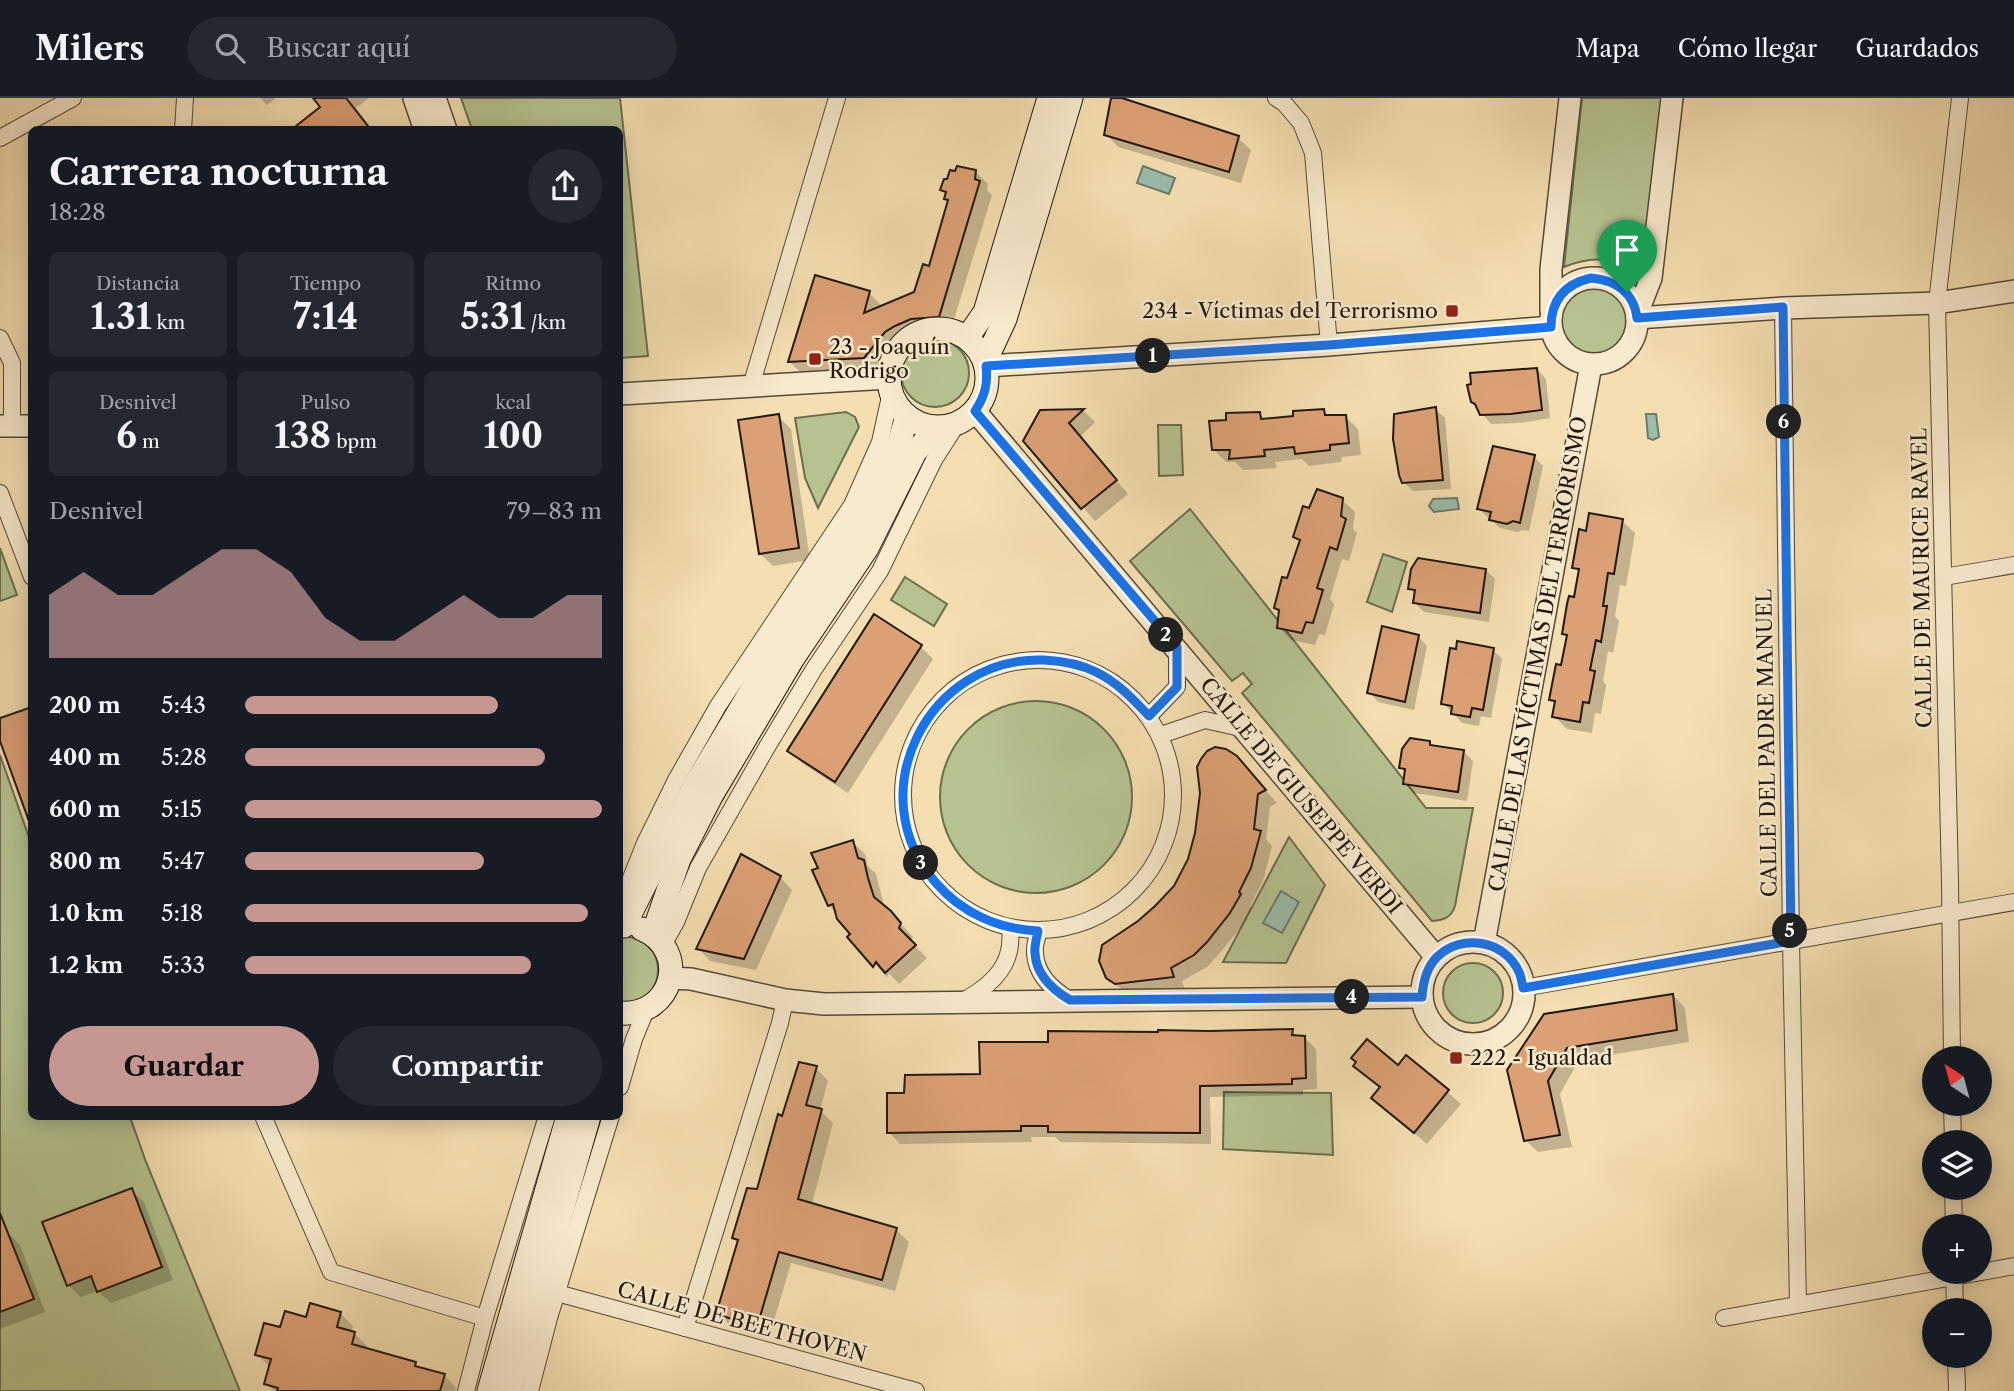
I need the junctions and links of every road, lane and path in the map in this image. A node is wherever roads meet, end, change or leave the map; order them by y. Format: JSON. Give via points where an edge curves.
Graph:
{"nodes":[{"id":1,"x":73,"y":98,"type":"edge"},
{"id":2,"x":185,"y":98,"type":"edge"},
{"id":3,"x":414,"y":98,"type":"edge"},
{"id":4,"x":435,"y":98,"type":"edge"},
{"id":5,"x":837,"y":98,"type":"edge"},
{"id":6,"x":1049,"y":98,"type":"edge"},
{"id":7,"x":1071,"y":98,"type":"edge"},
{"id":8,"x":1276,"y":98,"type":"edge"},
{"id":9,"x":1570,"y":98,"type":"edge"},
{"id":10,"x":1672,"y":98,"type":"edge"},
{"id":11,"x":1960,"y":98,"type":"edge"},
{"id":12,"x":183,"y":126,"type":"edge"},
{"id":13,"x":424,"y":126,"type":"edge"},
{"id":14,"x":445,"y":126,"type":"edge"},
{"id":15,"x":0,"y":138,"type":"edge"},
{"id":16,"x":2014,"y":291,"type":"edge"},
{"id":17,"x":1937,"y":303,"type":"junction"},
{"id":18,"x":1783,"y":307,"type":"junction"},
{"id":19,"x":1637,"y":316,"type":"junction"},
{"id":20,"x":1551,"y":321,"type":"junction"},
{"id":21,"x":0,"y":338,"type":"edge"},
{"id":22,"x":967,"y":338,"type":"junction"},
{"id":23,"x":1329,"y":345,"type":"junction"},
{"id":24,"x":986,"y":364,"type":"junction"},
{"id":25,"x":1591,"y":365,"type":"junction"},
{"id":26,"x":890,"y":385,"type":"junction"},
{"id":27,"x":751,"y":386,"type":"junction"},
{"id":28,"x":623,"y":394,"type":"edge"},
{"id":29,"x":907,"y":416,"type":"junction"},
{"id":30,"x":956,"y":421,"type":"junction"},
{"id":31,"x":14,"y":426,"type":"edge"},
{"id":32,"x":0,"y":493,"type":"edge"},
{"id":33,"x":2014,"y":565,"type":"edge"},
{"id":34,"x":28,"y":566,"type":"edge"},
{"id":35,"x":1944,"y":577,"type":"junction"},
{"id":36,"x":1177,"y":647,"type":"junction"},
{"id":37,"x":1149,"y":716,"type":"junction"},
{"id":38,"x":1245,"y":729,"type":"junction"},
{"id":39,"x":1161,"y":736,"type":"junction"},
{"id":40,"x":623,"y":898,"type":"edge"},
{"id":41,"x":2014,"y":902,"type":"edge"},
{"id":42,"x":1950,"y":914,"type":"junction"},
{"id":43,"x":623,"y":920,"type":"edge"},
{"id":44,"x":623,"y":924,"type":"edge"},
{"id":45,"x":1011,"y":928,"type":"junction"},
{"id":46,"x":1038,"y":931,"type":"junction"},
{"id":47,"x":658,"y":940,"type":"junction"},
{"id":48,"x":1791,"y":941,"type":"junction"},
{"id":49,"x":1484,"y":943,"type":"junction"},
{"id":50,"x":1436,"y":957,"type":"junction"},
{"id":51,"x":670,"y":978,"type":"junction"},
{"id":52,"x":1523,"y":988,"type":"junction"},
{"id":53,"x":1422,"y":997,"type":"junction"},
{"id":54,"x":785,"y":1000,"type":"junction"},
{"id":55,"x":1070,"y":1000,"type":"junction"},
{"id":56,"x":960,"y":1002,"type":"junction"},
{"id":57,"x":646,"y":1010,"type":"junction"},
{"id":58,"x":623,"y":1014,"type":"edge"},
{"id":59,"x":1952,"y":1046,"type":"edge"},
{"id":60,"x":623,"y":1077,"type":"edge"},
{"id":61,"x":265,"y":1120,"type":"edge"},
{"id":62,"x":546,"y":1120,"type":"edge"},
{"id":63,"x":567,"y":1120,"type":"edge"},
{"id":64,"x":588,"y":1120,"type":"edge"},
{"id":65,"x":610,"y":1120,"type":"edge"},
{"id":66,"x":2014,"y":1266,"type":"edge"},
{"id":67,"x":1992,"y":1269,"type":"edge"},
{"id":68,"x":1922,"y":1281,"type":"edge"},
{"id":69,"x":557,"y":1293,"type":"junction"},
{"id":70,"x":1798,"y":1304,"type":"junction"},
{"id":71,"x":485,"y":1318,"type":"junction"},
{"id":72,"x":1724,"y":1318,"type":"dead end"},
{"id":73,"x":685,"y":1328,"type":"junction"},
{"id":74,"x":1956,"y":1368,"type":"edge"},
{"id":75,"x":466,"y":1391,"type":"edge"},
{"id":76,"x":489,"y":1391,"type":"edge"},
{"id":77,"x":510,"y":1391,"type":"edge"},
{"id":78,"x":530,"y":1391,"type":"edge"},
{"id":79,"x":916,"y":1391,"type":"edge"},
{"id":80,"x":1957,"y":1391,"type":"edge"}],
"edges":[{"from":1,"to":15,"type":"street"},
{"from":2,"to":12,"type":"street"},
{"from":3,"to":13,"type":"street"},
{"from":4,"to":14,"type":"street"},
{"from":5,"to":27,"type":"street"},
{"from":6,"to":22,"type":"main road","via":[[985,312]]},
{"from":7,"to":24,"type":"main road","via":[[1005,319]]},
{"from":8,"to":23,"type":"street","via":[[1301,123],[1313,153]]},
{"from":9,"to":20,"type":"street","via":[[1551,269]]},
{"from":10,"to":19,"type":"street","via":[[1651,278]]},
{"from":11,"to":17,"type":"street","name":"CALLE DE MAURICE RAVEL"},
{"from":16,"to":17,"type":"street"},
{"from":17,"to":18,"type":"street"},
{"from":17,"to":35,"type":"street","name":"CALLE DE MAURICE RAVEL"},
{"from":18,"to":19,"type":"street"},
{"from":18,"to":48,"type":"street","name":"CALLE DEL PADRE MANUEL"},
{"from":19,"to":20,"type":"street","via":[[1627,292],[1617,284],[1591,278],[1567,287],[1558,297]]},
{"from":19,"to":25,"type":"street","via":[[1630,346],[1607,363]]},
{"from":20,"to":23,"type":"street"},
{"from":20,"to":25,"type":"street","via":[[1560,349]]},
{"from":21,"to":31,"type":"street","via":[[12,363]]},
{"from":22,"to":24,"type":"main road"},
{"from":22,"to":26,"type":"main road","via":[[942,329],[916,334],[897,352]]},
{"from":23,"to":24,"type":"street"},
{"from":24,"to":30,"type":"main road","via":[[982,401]]},
{"from":25,"to":49,"type":"street","name":"CALLE DE LAS VÍCTIMAS DEL TERRORISMO"},
{"from":26,"to":27,"type":"street"},
{"from":26,"to":29,"type":"main road"},
{"from":26,"to":40,"type":"street","via":[[880,442],[852,505],[725,695],[676,780]]},
{"from":27,"to":28,"type":"street"},
{"from":29,"to":30,"type":"main road","via":[[921,424]]},
{"from":29,"to":43,"type":"main road","via":[[898,447],[850,539],[777,648],[694,787]]},
{"from":30,"to":36,"type":"street","name":"CALLE DE GIUSEPPE VERDI"},
{"from":30,"to":47,"type":"main road","via":[[915,453],[867,548],[793,658],[711,796],[680,859]]},
{"from":32,"to":34,"type":"street"},
{"from":33,"to":35,"type":"street"},
{"from":35,"to":42,"type":"street","name":"CALLE DE MAURICE RAVEL"},
{"from":36,"to":37,"type":"street","via":[[1177,687]]},
{"from":36,"to":38,"type":"street","name":"CALLE DE GIUSEPPE VERDI"},
{"from":37,"to":39,"type":"street"},
{"from":37,"to":45,"type":"street","via":[[1125,690],[1095,671],[1062,661],[1027,660],[992,667],[961,683],[935,707],[916,737],[905,770],[902,805],[909,839],[925,871],[948,897],[978,917]]},
{"from":38,"to":39,"type":"street","via":[[1205,720]]},
{"from":38,"to":50,"type":"street","name":"CALLE DE GIUSEPPE VERDI"},
{"from":39,"to":46,"type":"street","via":[[1173,779],[1171,824],[1153,867],[1123,901],[1083,923]]},
{"from":41,"to":42,"type":"street"},
{"from":42,"to":48,"type":"street"},
{"from":42,"to":59,"type":"street","name":"CALLE DE MAURICE RAVEL"},
{"from":44,"to":47,"type":"main road"},
{"from":45,"to":46,"type":"street"},
{"from":45,"to":56,"type":"street","via":[[1009,952],[999,974]]},
{"from":46,"to":55,"type":"street","via":[[1035,953],[1042,977]]},
{"from":47,"to":51,"type":"main road","via":[[668,955]]},
{"from":48,"to":52,"type":"street"},
{"from":48,"to":70,"type":"street","name":"CALLE DEL PADRE MANUEL"},
{"from":49,"to":50,"type":"street","via":[[1467,942]]},
{"from":49,"to":52,"type":"street","via":[[1511,959]]},
{"from":50,"to":53,"type":"street","via":[[1423,982]]},
{"from":51,"to":54,"type":"street"},
{"from":51,"to":57,"type":"main road","via":[[662,997]]},
{"from":52,"to":53,"type":"street","via":[[1517,1019],[1493,1040],[1477,1044],[1446,1037],[1425,1012]]},
{"from":53,"to":55,"type":"street"},
{"from":54,"to":56,"type":"street","via":[[824,1004]]},
{"from":54,"to":73,"type":"street"},
{"from":55,"to":56,"type":"street"},
{"from":57,"to":58,"type":"main road"},
{"from":57,"to":60,"type":"street"},
{"from":61,"to":71,"type":"street","via":[[331,1272]]},
{"from":62,"to":71,"type":"street"},
{"from":63,"to":76,"type":"main road"},
{"from":64,"to":77,"type":"main road"},
{"from":65,"to":69,"type":"street"},
{"from":66,"to":67,"type":"street"},
{"from":68,"to":70,"type":"street"},
{"from":69,"to":73,"type":"street","name":"CALLE DE BEETHOVEN"},
{"from":69,"to":78,"type":"street"},
{"from":70,"to":72,"type":"street"},
{"from":71,"to":75,"type":"street"},
{"from":73,"to":79,"type":"street","name":"CALLE DE BEETHOVEN"},
{"from":74,"to":80,"type":"street"}]}
